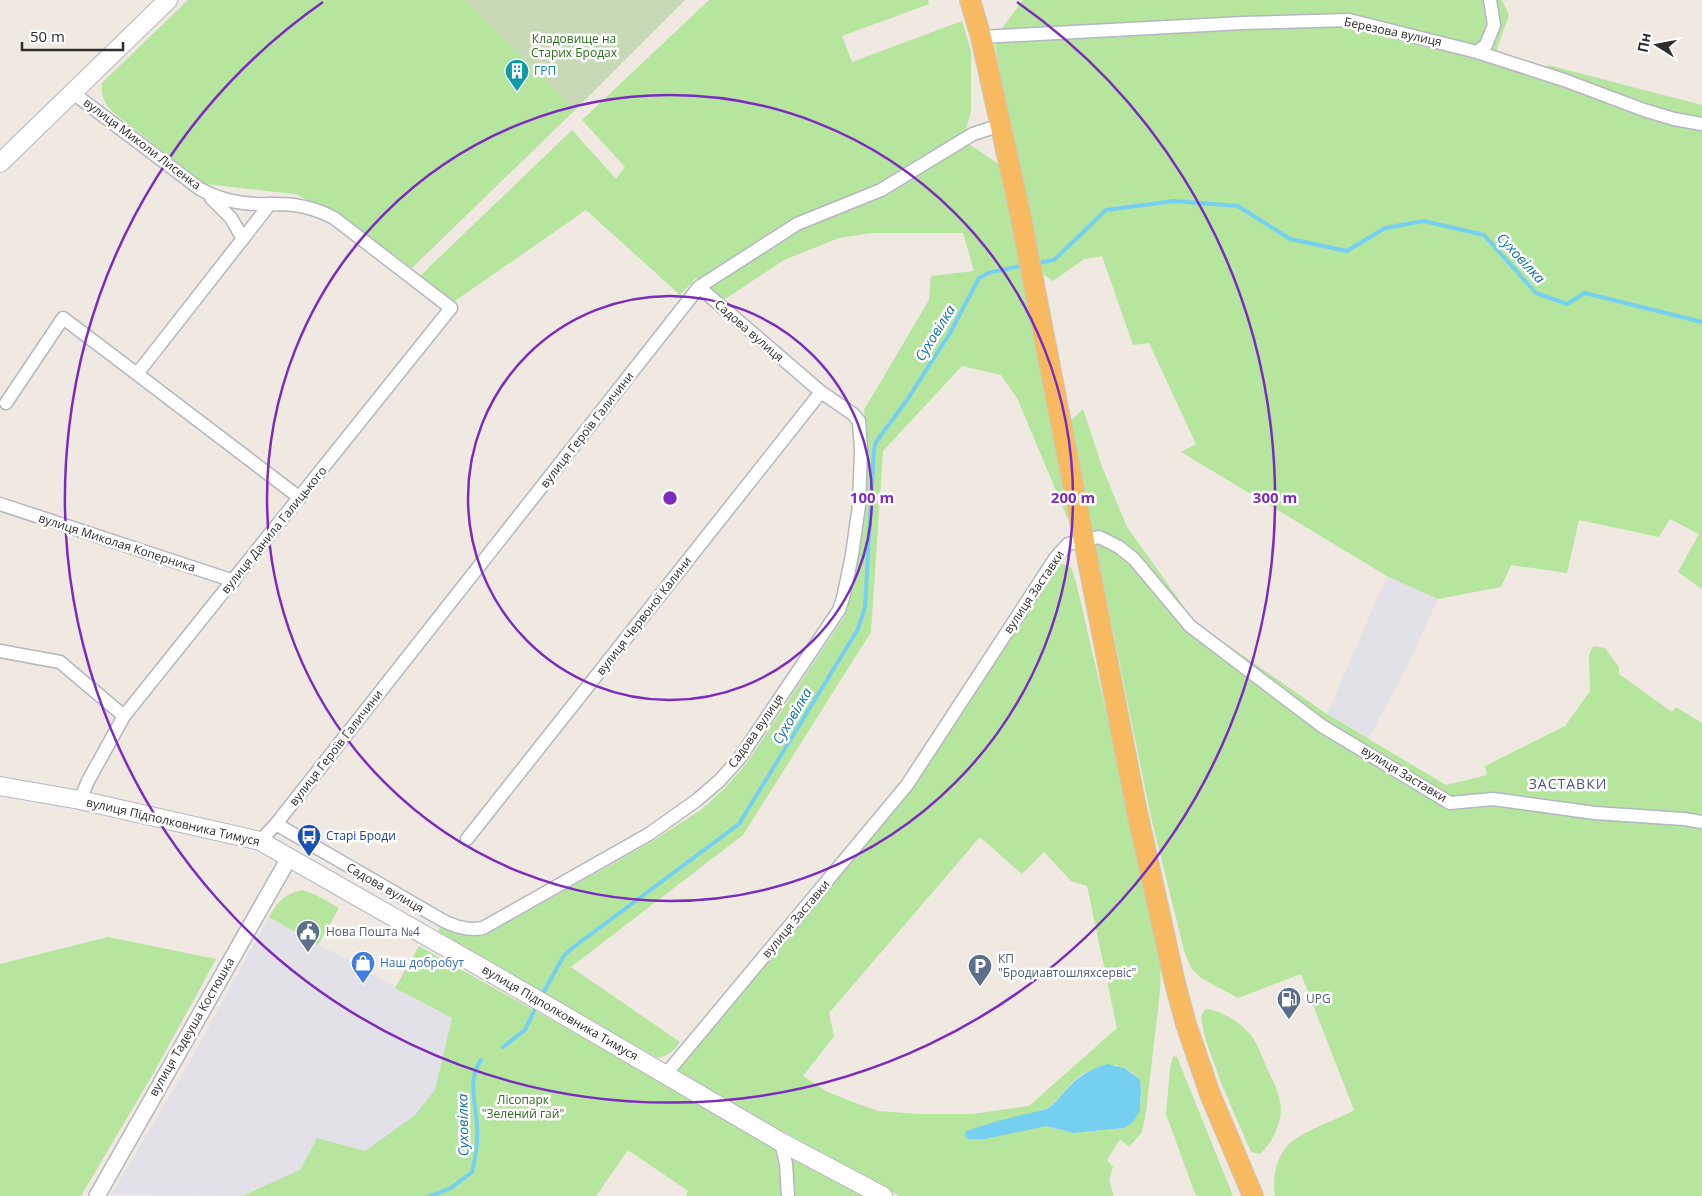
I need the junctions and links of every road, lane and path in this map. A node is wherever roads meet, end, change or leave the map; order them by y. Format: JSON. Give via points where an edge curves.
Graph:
{"nodes":[{"id":1,"x":168,"y":0,"type":"edge"},
{"id":2,"x":970,"y":0,"type":"edge"},
{"id":3,"x":1490,"y":0,"type":"edge"},
{"id":4,"x":981,"y":37,"type":"junction"},
{"id":5,"x":1477,"y":52,"type":"junction"},
{"id":6,"x":73,"y":93,"type":"junction"},
{"id":7,"x":1702,"y":124,"type":"edge"},
{"id":8,"x":1000,"y":125,"type":"junction"},
{"id":9,"x":0,"y":163,"type":"edge"},
{"id":10,"x":200,"y":189,"type":"junction"},
{"id":11,"x":270,"y":204,"type":"junction"},
{"id":12,"x":243,"y":239,"type":"junction"},
{"id":13,"x":412,"y":277,"type":"joint"},
{"id":14,"x":699,"y":287,"type":"junction"},
{"id":15,"x":137,"y":374,"type":"junction"},
{"id":16,"x":820,"y":392,"type":"junction"},
{"id":17,"x":6,"y":403,"type":"dead end"},
{"id":18,"x":300,"y":498,"type":"junction"},
{"id":19,"x":0,"y":504,"type":"edge"},
{"id":20,"x":1084,"y":541,"type":"junction"},
{"id":21,"x":234,"y":581,"type":"junction"},
{"id":22,"x":0,"y":651,"type":"edge"},
{"id":23,"x":124,"y":716,"type":"junction"},
{"id":24,"x":0,"y":786,"type":"edge"},
{"id":25,"x":80,"y":800,"type":"junction"},
{"id":26,"x":1702,"y":822,"type":"edge"},
{"id":27,"x":276,"y":824,"type":"junction"},
{"id":28,"x":467,"y":840,"type":"dead end"},
{"id":29,"x":260,"y":842,"type":"junction"},
{"id":30,"x":289,"y":858,"type":"junction"},
{"id":31,"x":666,"y":1074,"type":"junction"},
{"id":32,"x":781,"y":1142,"type":"junction"},
{"id":33,"x":96,"y":1196,"type":"edge"},
{"id":34,"x":788,"y":1196,"type":"edge"},
{"id":35,"x":883,"y":1196,"type":"edge"},
{"id":36,"x":1253,"y":1196,"type":"edge"}],
"edges":[{"from":1,"to":6,"type":"main road"},
{"from":2,"to":4,"type":"highway"},
{"from":3,"to":5,"type":"street","via":[[1494,24],[1486,46]]},
{"from":4,"to":5,"type":"street","name":"Березова вулиця","via":[[1349,20]]},
{"from":4,"to":8,"type":"highway"},
{"from":5,"to":7,"type":"street","name":"Березова вулиця","via":[[1644,110]]},
{"from":6,"to":9,"type":"main road"},
{"from":6,"to":10,"type":"street","name":"вулиця Миколи Лисенка"},
{"from":8,"to":14,"type":"street","name":"вулиця Героїв Галичини","via":[[973,134],[881,190],[797,224]]},
{"from":8,"to":20,"type":"highway"},
{"from":10,"to":11,"type":"street","name":"вулиця Миколи Лисенка","via":[[226,200]]},
{"from":10,"to":12,"type":"street","via":[[231,218]]},
{"from":11,"to":12,"type":"street"},
{"from":11,"to":13,"type":"street","name":"вулиця Миколи Лисенка","via":[[309,207],[334,218]]},
{"from":12,"to":15,"type":"street"},
{"from":13,"to":18,"type":"street","name":"вулиця Данила Галицького","via":[[451,308]]},
{"from":14,"to":16,"type":"street","name":"Садова вулиця"},
{"from":14,"to":27,"type":"street","name":"вулиця Героїв Галичини"},
{"from":15,"to":17,"type":"street","via":[[63,318]]},
{"from":15,"to":18,"type":"street"},
{"from":16,"to":27,"type":"street","name":"Садова вулиця","via":[[859,421],[859,513],[843,598],[839,610],[739,758],[697,800],[649,834],[483,928],[473,930],[442,920]]},
{"from":16,"to":28,"type":"street","name":"вулиця Червоної Калини"},
{"from":18,"to":21,"type":"street","name":"вулиця Данила Галицького"},
{"from":19,"to":21,"type":"street","name":"вулиця Миколая Коперника"},
{"from":20,"to":26,"type":"street","name":"вулиця Заставки","via":[[1099,538],[1119,547],[1134,559],[1190,626],[1322,726],[1450,802],[1493,799],[1595,813]]},
{"from":20,"to":31,"type":"street","name":"вулиця Заставки","via":[[1068,544],[1056,556],[907,785]]},
{"from":20,"to":36,"type":"highway","via":[[1136,807],[1177,991],[1210,1094]]},
{"from":21,"to":23,"type":"street","name":"вулиця Данила Галицького"},
{"from":22,"to":23,"type":"street","via":[[60,662]]},
{"from":23,"to":25,"type":"street","name":"вулиця Данила Галицького"},
{"from":24,"to":25,"type":"main road","name":"вулиця Підполковника Тимуся"},
{"from":25,"to":29,"type":"main road","name":"вулиця Підполковника Тимуся"},
{"from":27,"to":29,"type":"street","name":"вулиця Героїв Галичини"},
{"from":29,"to":30,"type":"main road","name":"вулиця Підполковника Тимуся"},
{"from":30,"to":31,"type":"main road","name":"вулиця Підполковника Тимуся"},
{"from":30,"to":33,"type":"street","name":"вулиця Тадеуша Костюшка"},
{"from":31,"to":32,"type":"main road","name":"вулиця Підполковника Тимуся"},
{"from":32,"to":34,"type":"street"},
{"from":32,"to":35,"type":"main road","name":"вулиця Підполковника Тимуся"}]}
